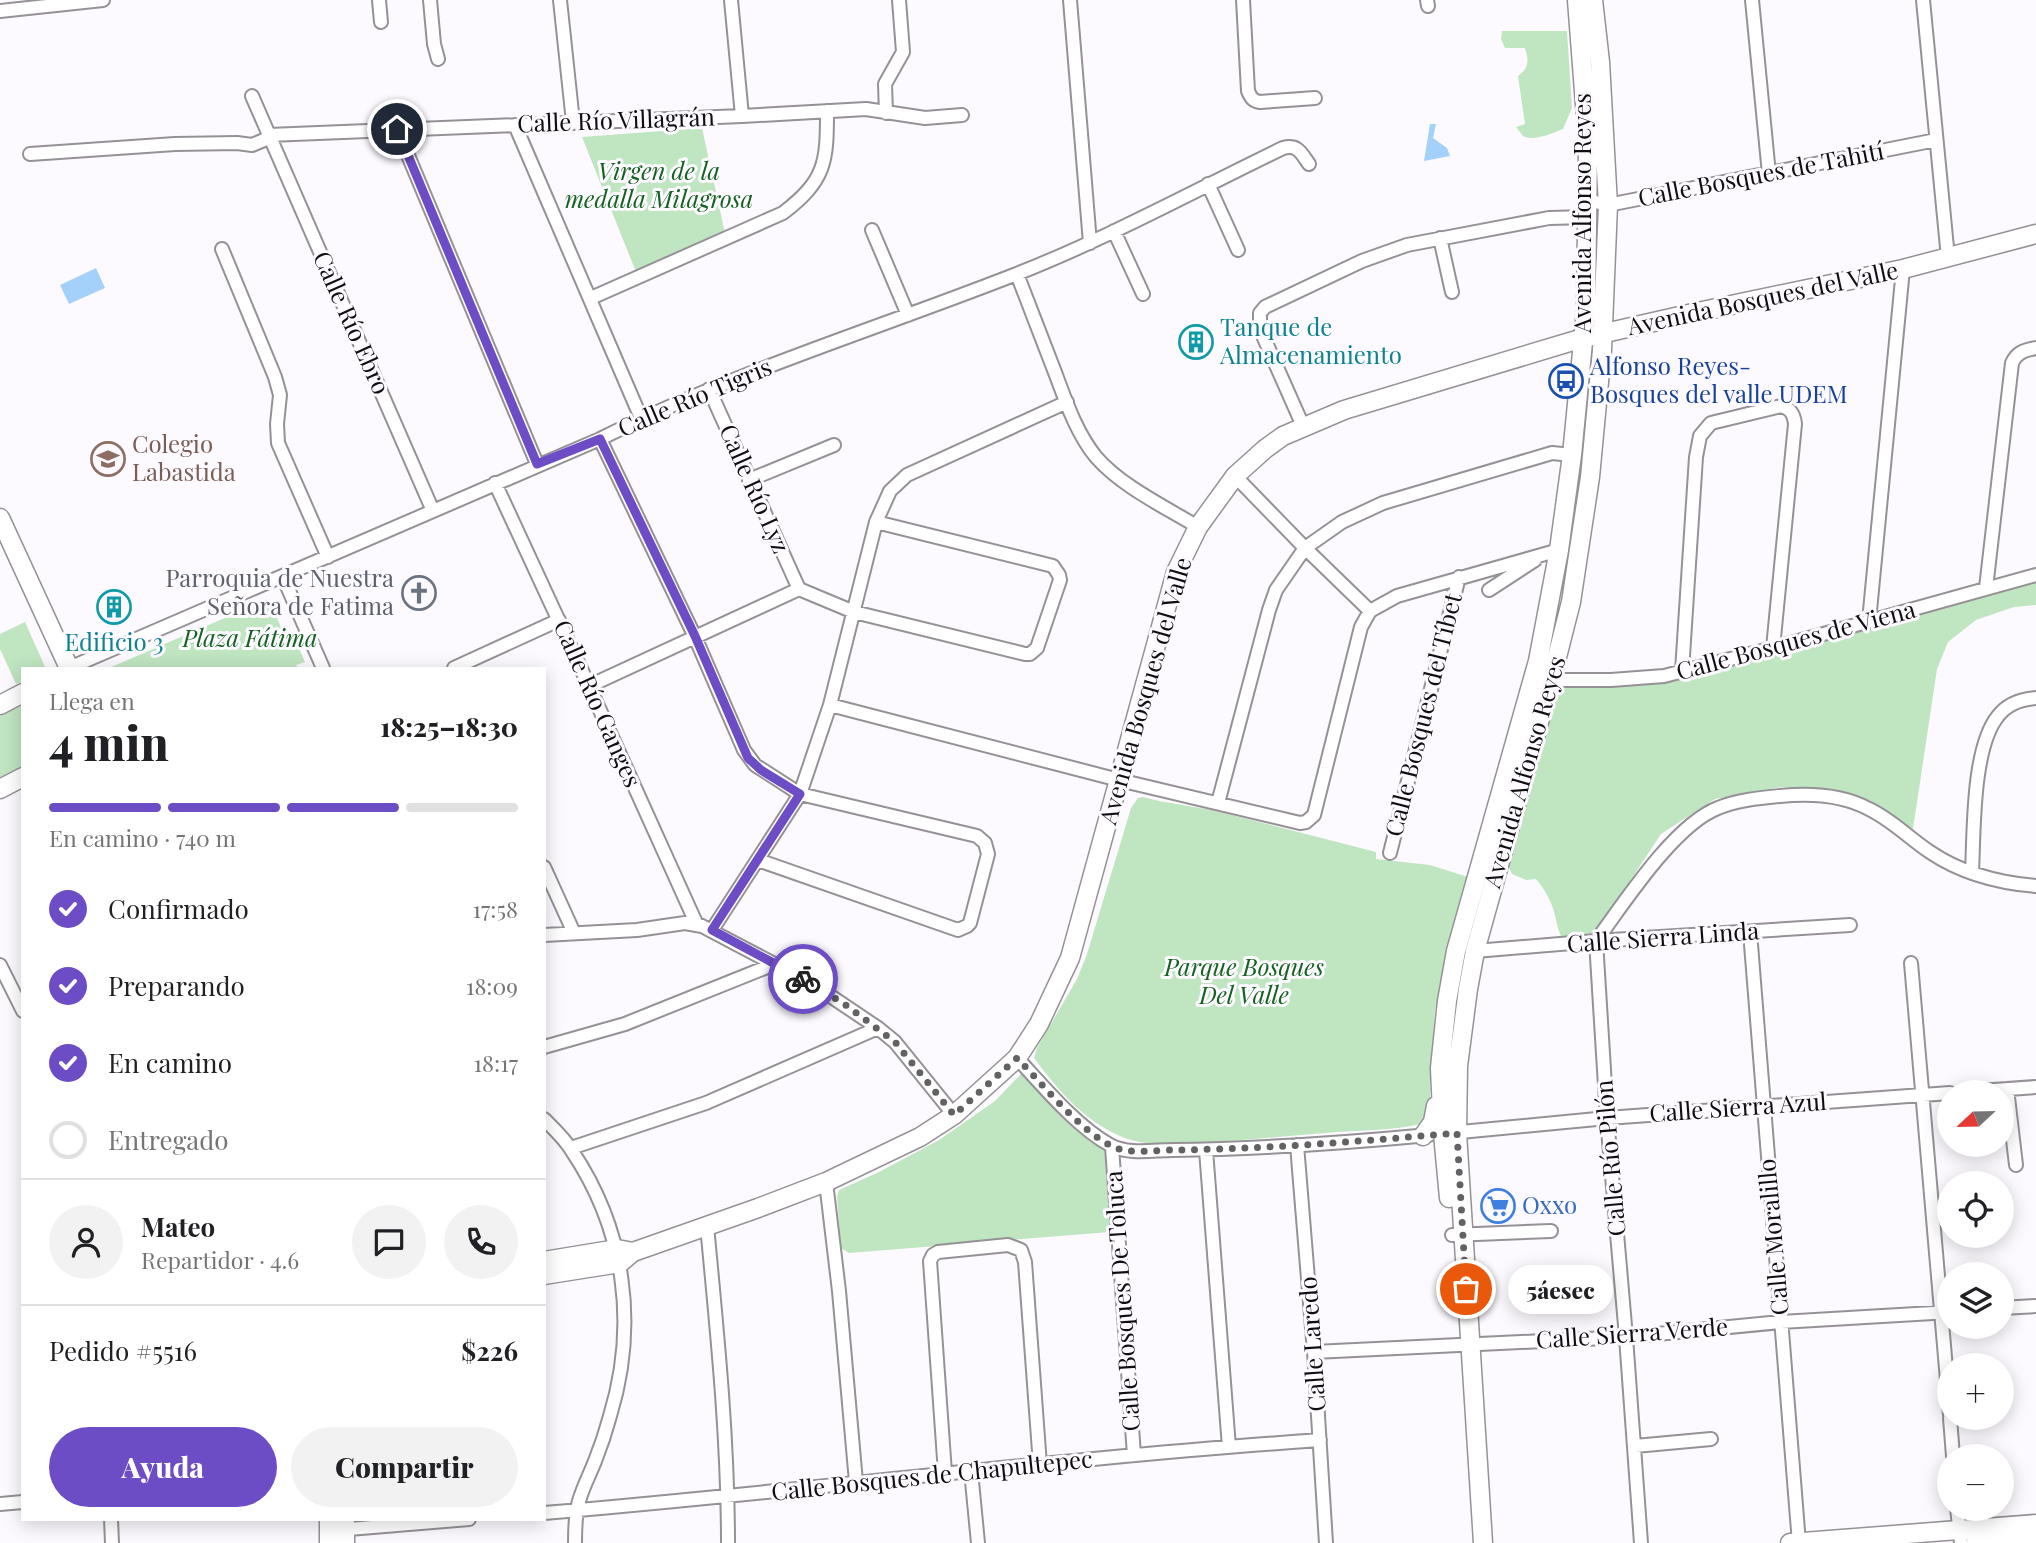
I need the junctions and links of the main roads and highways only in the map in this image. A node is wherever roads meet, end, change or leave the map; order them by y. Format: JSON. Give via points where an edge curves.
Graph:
{"nodes":[{"id":1,"x":1577,"y":0,"type":"edge"},
{"id":2,"x":1593,"y":0,"type":"edge"},
{"id":3,"x":2036,"y":234,"type":"edge"},
{"id":4,"x":1639,"y":327,"type":"junction"},
{"id":5,"x":1602,"y":335,"type":"junction"},
{"id":6,"x":1583,"y":338,"type":"junction"},
{"id":7,"x":1530,"y":353,"type":"junction"},
{"id":8,"x":1601,"y":365,"type":"junction"},
{"id":9,"x":1581,"y":370,"type":"junction"},
{"id":10,"x":0,"y":517,"type":"edge"},
{"id":11,"x":0,"y":544,"type":"edge"},
{"id":12,"x":58,"y":667,"type":"edge"},
{"id":13,"x":69,"y":667,"type":"edge"},
{"id":14,"x":21,"y":694,"type":"edge"},
{"id":15,"x":0,"y":705,"type":"edge"},
{"id":16,"x":21,"y":778,"type":"edge"},
{"id":17,"x":0,"y":789,"type":"edge"},
{"id":18,"x":1440,"y":1068,"type":"junction"},
{"id":19,"x":1450,"y":1133,"type":"junction"},
{"id":20,"x":1423,"y":1136,"type":"road end"},
{"id":21,"x":623,"y":1255,"type":"junction"},
{"id":22,"x":546,"y":1261,"type":"edge"},
{"id":23,"x":546,"y":1274,"type":"edge"},
{"id":24,"x":1465,"y":1345,"type":"junction"},
{"id":25,"x":2036,"y":1524,"type":"edge"},
{"id":26,"x":2036,"y":1537,"type":"edge"},
{"id":27,"x":1959,"y":1540,"type":"edge"},
{"id":28,"x":1472,"y":1543,"type":"edge"},
{"id":29,"x":1483,"y":1543,"type":"edge"},
{"id":30,"x":1790,"y":1543,"type":"edge"},
{"id":31,"x":1799,"y":1543,"type":"edge"}],
"edges":[{"from":1,"to":6,"type":"main road","name":"Avenida Alfonso Reyes","via":[[1588,144]]},
{"from":2,"to":5,"type":"main road","name":"Avenida Alfonso Reyes","via":[[1608,205]]},
{"from":3,"to":4,"type":"main road","name":"Avenida Bosques del Valle","via":[[1903,269]]},
{"from":4,"to":5,"type":"main road","name":"Avenida Bosques del Valle"},
{"from":4,"to":8,"type":"main road","via":[[1618,342]]},
{"from":5,"to":6,"type":"main road","name":"Avenida Bosques del Valle"},
{"from":5,"to":8,"type":"main road","name":"Avenida Alfonso Reyes"},
{"from":6,"to":7,"type":"main road","name":"Avenida Bosques del Valle"},
{"from":6,"to":9,"type":"main road","name":"Avenida Alfonso Reyes"},
{"from":7,"to":9,"type":"main road","via":[[1554,354]]},
{"from":7,"to":21,"type":"main road","name":"Avenida Bosques del Valle","via":[[1344,410],[1283,436],[1236,476],[1198,527],[1171,588],[1070,958],[1039,1024],[1017,1058],[954,1115],[920,1137],[826,1182]]},
{"from":8,"to":19,"type":"main road","name":"Avenida Alfonso Reyes","via":[[1571,602],[1475,951]]},
{"from":9,"to":18,"type":"main road","name":"Avenida Alfonso Reyes","via":[[1572,455],[1552,552],[1538,661],[1456,951]]},
{"from":10,"to":13,"type":"main road"},
{"from":11,"to":12,"type":"main road"},
{"from":14,"to":15,"type":"main road"},
{"from":16,"to":17,"type":"main road"},
{"from":18,"to":19,"type":"main road","name":"Avenida Alfonso Reyes"},
{"from":18,"to":20,"type":"main road","via":[[1433,1122]]},
{"from":19,"to":24,"type":"main road","name":"Avenida Alfonso Reyes"},
{"from":21,"to":22,"type":"main road","name":"Avenida Bosques del Valle"},
{"from":21,"to":23,"type":"main road","name":"Avenida Bosques del Valle"},
{"from":24,"to":28,"type":"main road","name":"Avenida Alfonso Reyes"},
{"from":24,"to":29,"type":"main road","name":"Avenida Alfonso Reyes"},
{"from":25,"to":27,"type":"main road"},
{"from":26,"to":27,"type":"main road"},
{"from":27,"to":31,"type":"main road"},
{"from":30,"to":31,"type":"main road"}]}
